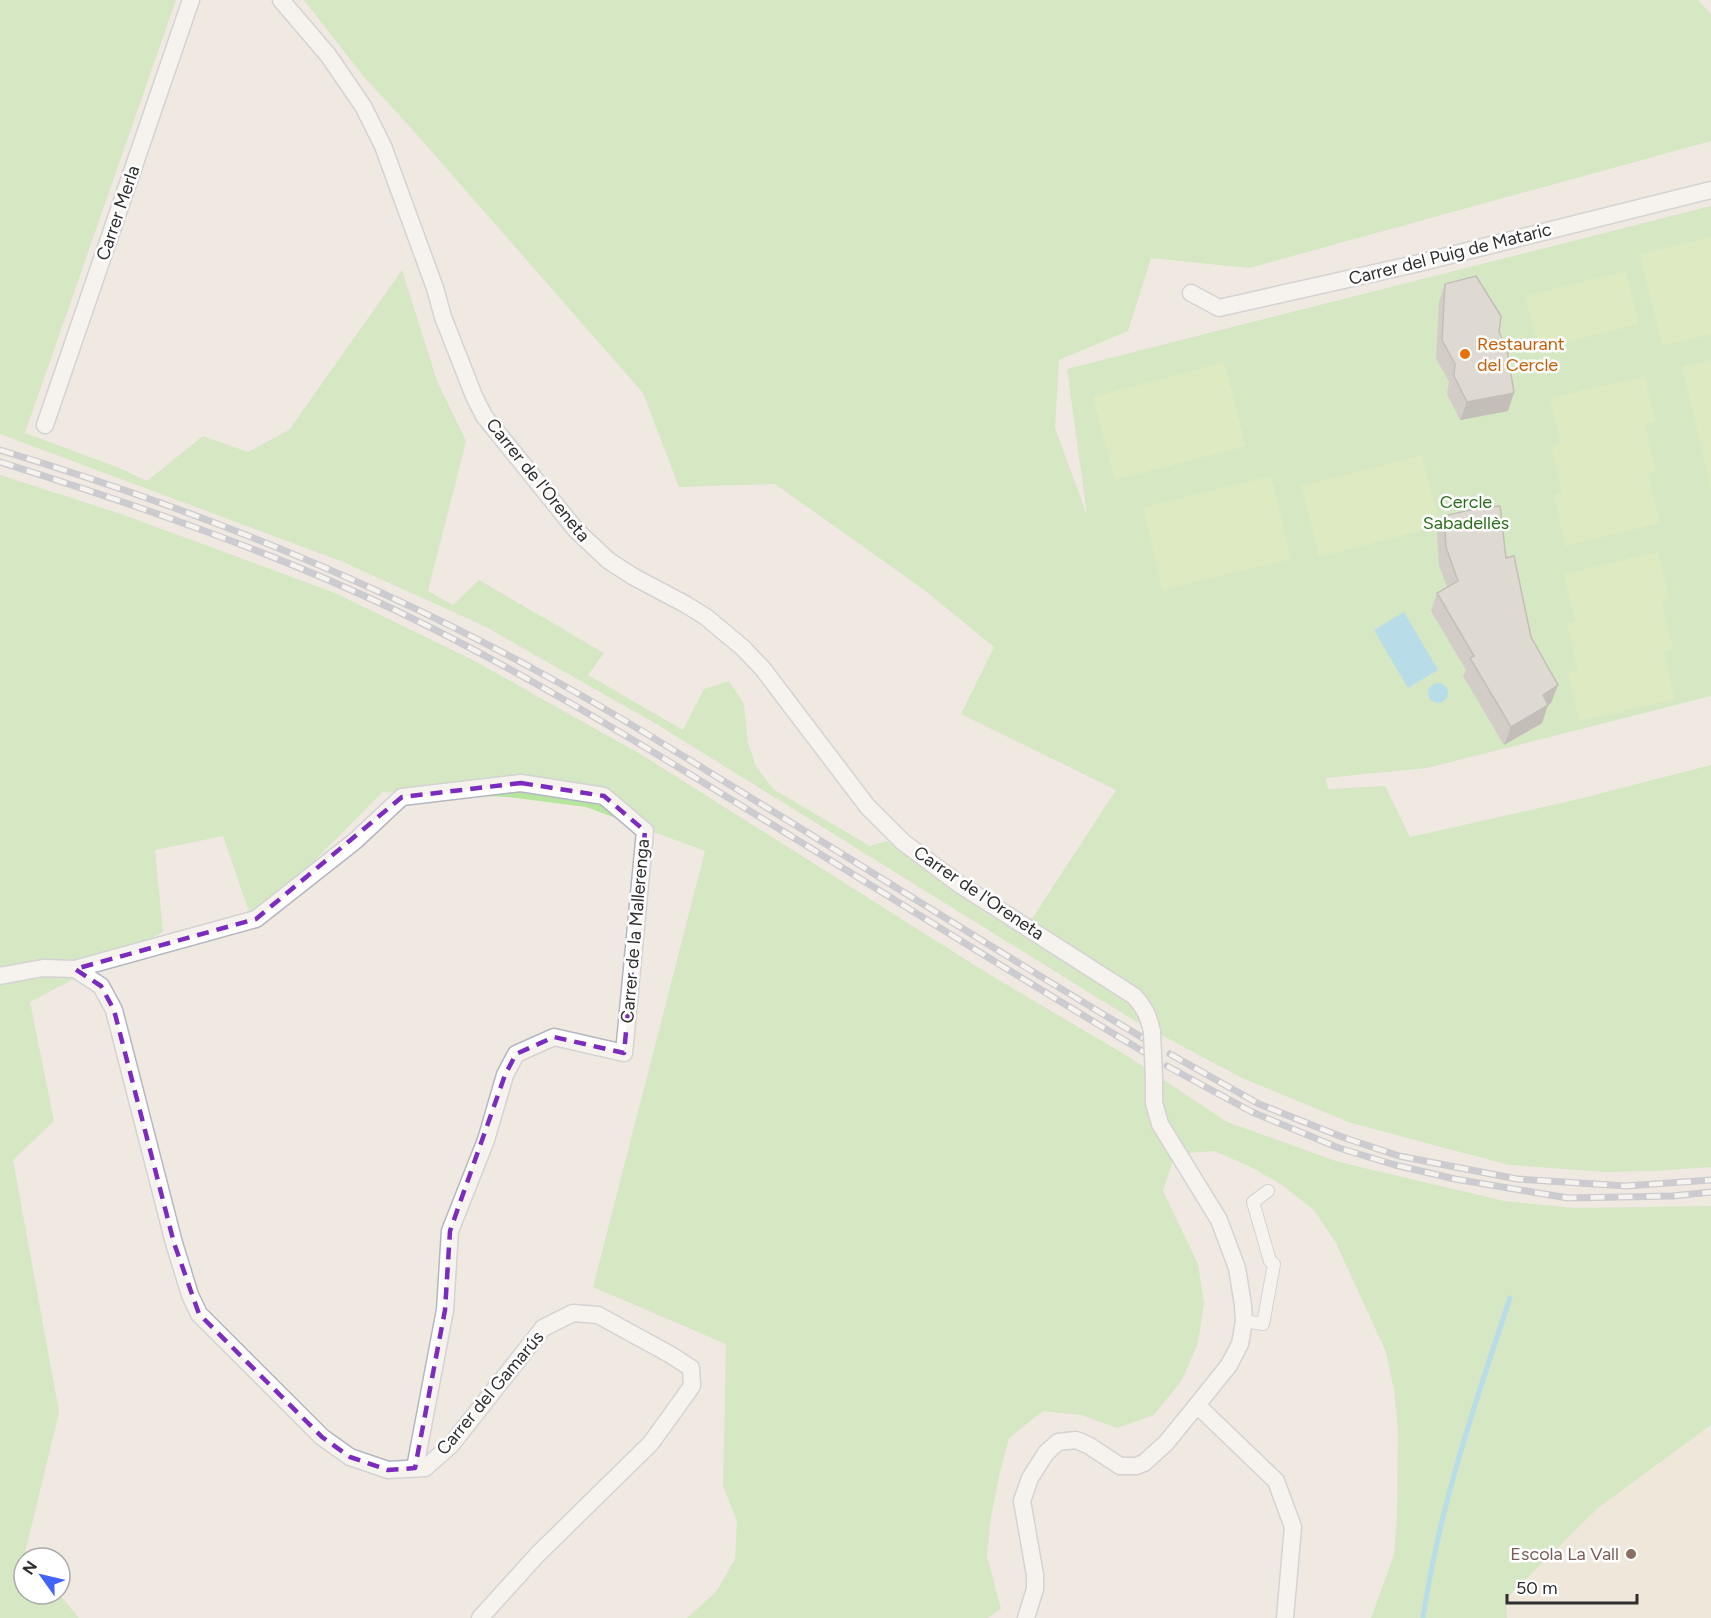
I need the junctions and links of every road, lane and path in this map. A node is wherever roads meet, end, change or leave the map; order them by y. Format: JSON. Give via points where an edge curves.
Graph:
{"nodes":[{"id":1,"x":190,"y":0,"type":"edge"},
{"id":2,"x":281,"y":0,"type":"edge"},
{"id":3,"x":1711,"y":190,"type":"edge"},
{"id":4,"x":1191,"y":293,"type":"dead end"},
{"id":5,"x":45,"y":425,"type":"dead end"},
{"id":6,"x":75,"y":969,"type":"junction"},
{"id":7,"x":0,"y":976,"type":"edge"},
{"id":8,"x":1268,"y":1191,"type":"dead end"},
{"id":9,"x":1244,"y":1321,"type":"junction"},
{"id":10,"x":1197,"y":1405,"type":"junction"},
{"id":11,"x":415,"y":1468,"type":"junction"},
{"id":12,"x":480,"y":1618,"type":"edge"},
{"id":13,"x":1026,"y":1618,"type":"edge"},
{"id":14,"x":1285,"y":1618,"type":"edge"}],
"edges":[{"from":1,"to":5,"type":"street","name":"Carrer Merla"},
{"from":2,"to":9,"type":"street","name":"Carrer de l'Oreneta","bridge":true,"via":[[328,55],[363,106],[384,146],[474,396],[502,441],[553,503],[609,561],[706,617],[743,648],[867,806],[903,842],[959,884],[1134,996],[1143,1006],[1152,1032],[1154,1103],[1160,1124],[1228,1240],[1241,1285]]},
{"from":3,"to":4,"type":"street","name":"Carrer del Puig de Mataric","via":[[1261,300],[1219,308]]},
{"from":6,"to":7,"type":"street","via":[[43,968]]},
{"from":6,"to":11,"type":"street","name":"Carrer del Gamarús","via":[[101,986],[114,1010],[174,1243],[199,1314],[322,1437],[350,1457],[388,1470]]},
{"from":6,"to":11,"type":"street","name":"Carrer de la Mallerenga","via":[[256,919],[355,841],[402,797],[521,783],[604,796],[645,831],[624,1053],[554,1037],[516,1054],[505,1075],[486,1140],[450,1231],[445,1310]]},
{"from":8,"to":9,"type":"street","via":[[1253,1202],[1274,1264],[1263,1324]]},
{"from":9,"to":10,"type":"street","via":[[1235,1356]]},
{"from":10,"to":13,"type":"street","via":[[1154,1456],[1136,1466],[1114,1464],[1076,1440],[1058,1442],[1046,1453],[1026,1486],[1022,1501],[1035,1575]]},
{"from":10,"to":14,"type":"street","via":[[1276,1480],[1293,1527]]},
{"from":11,"to":12,"type":"street","name":"Carrer del Gamarús","via":[[425,1468],[451,1445],[543,1328],[573,1313],[598,1316],[691,1368],[692,1386],[651,1443],[537,1555]]}]}
